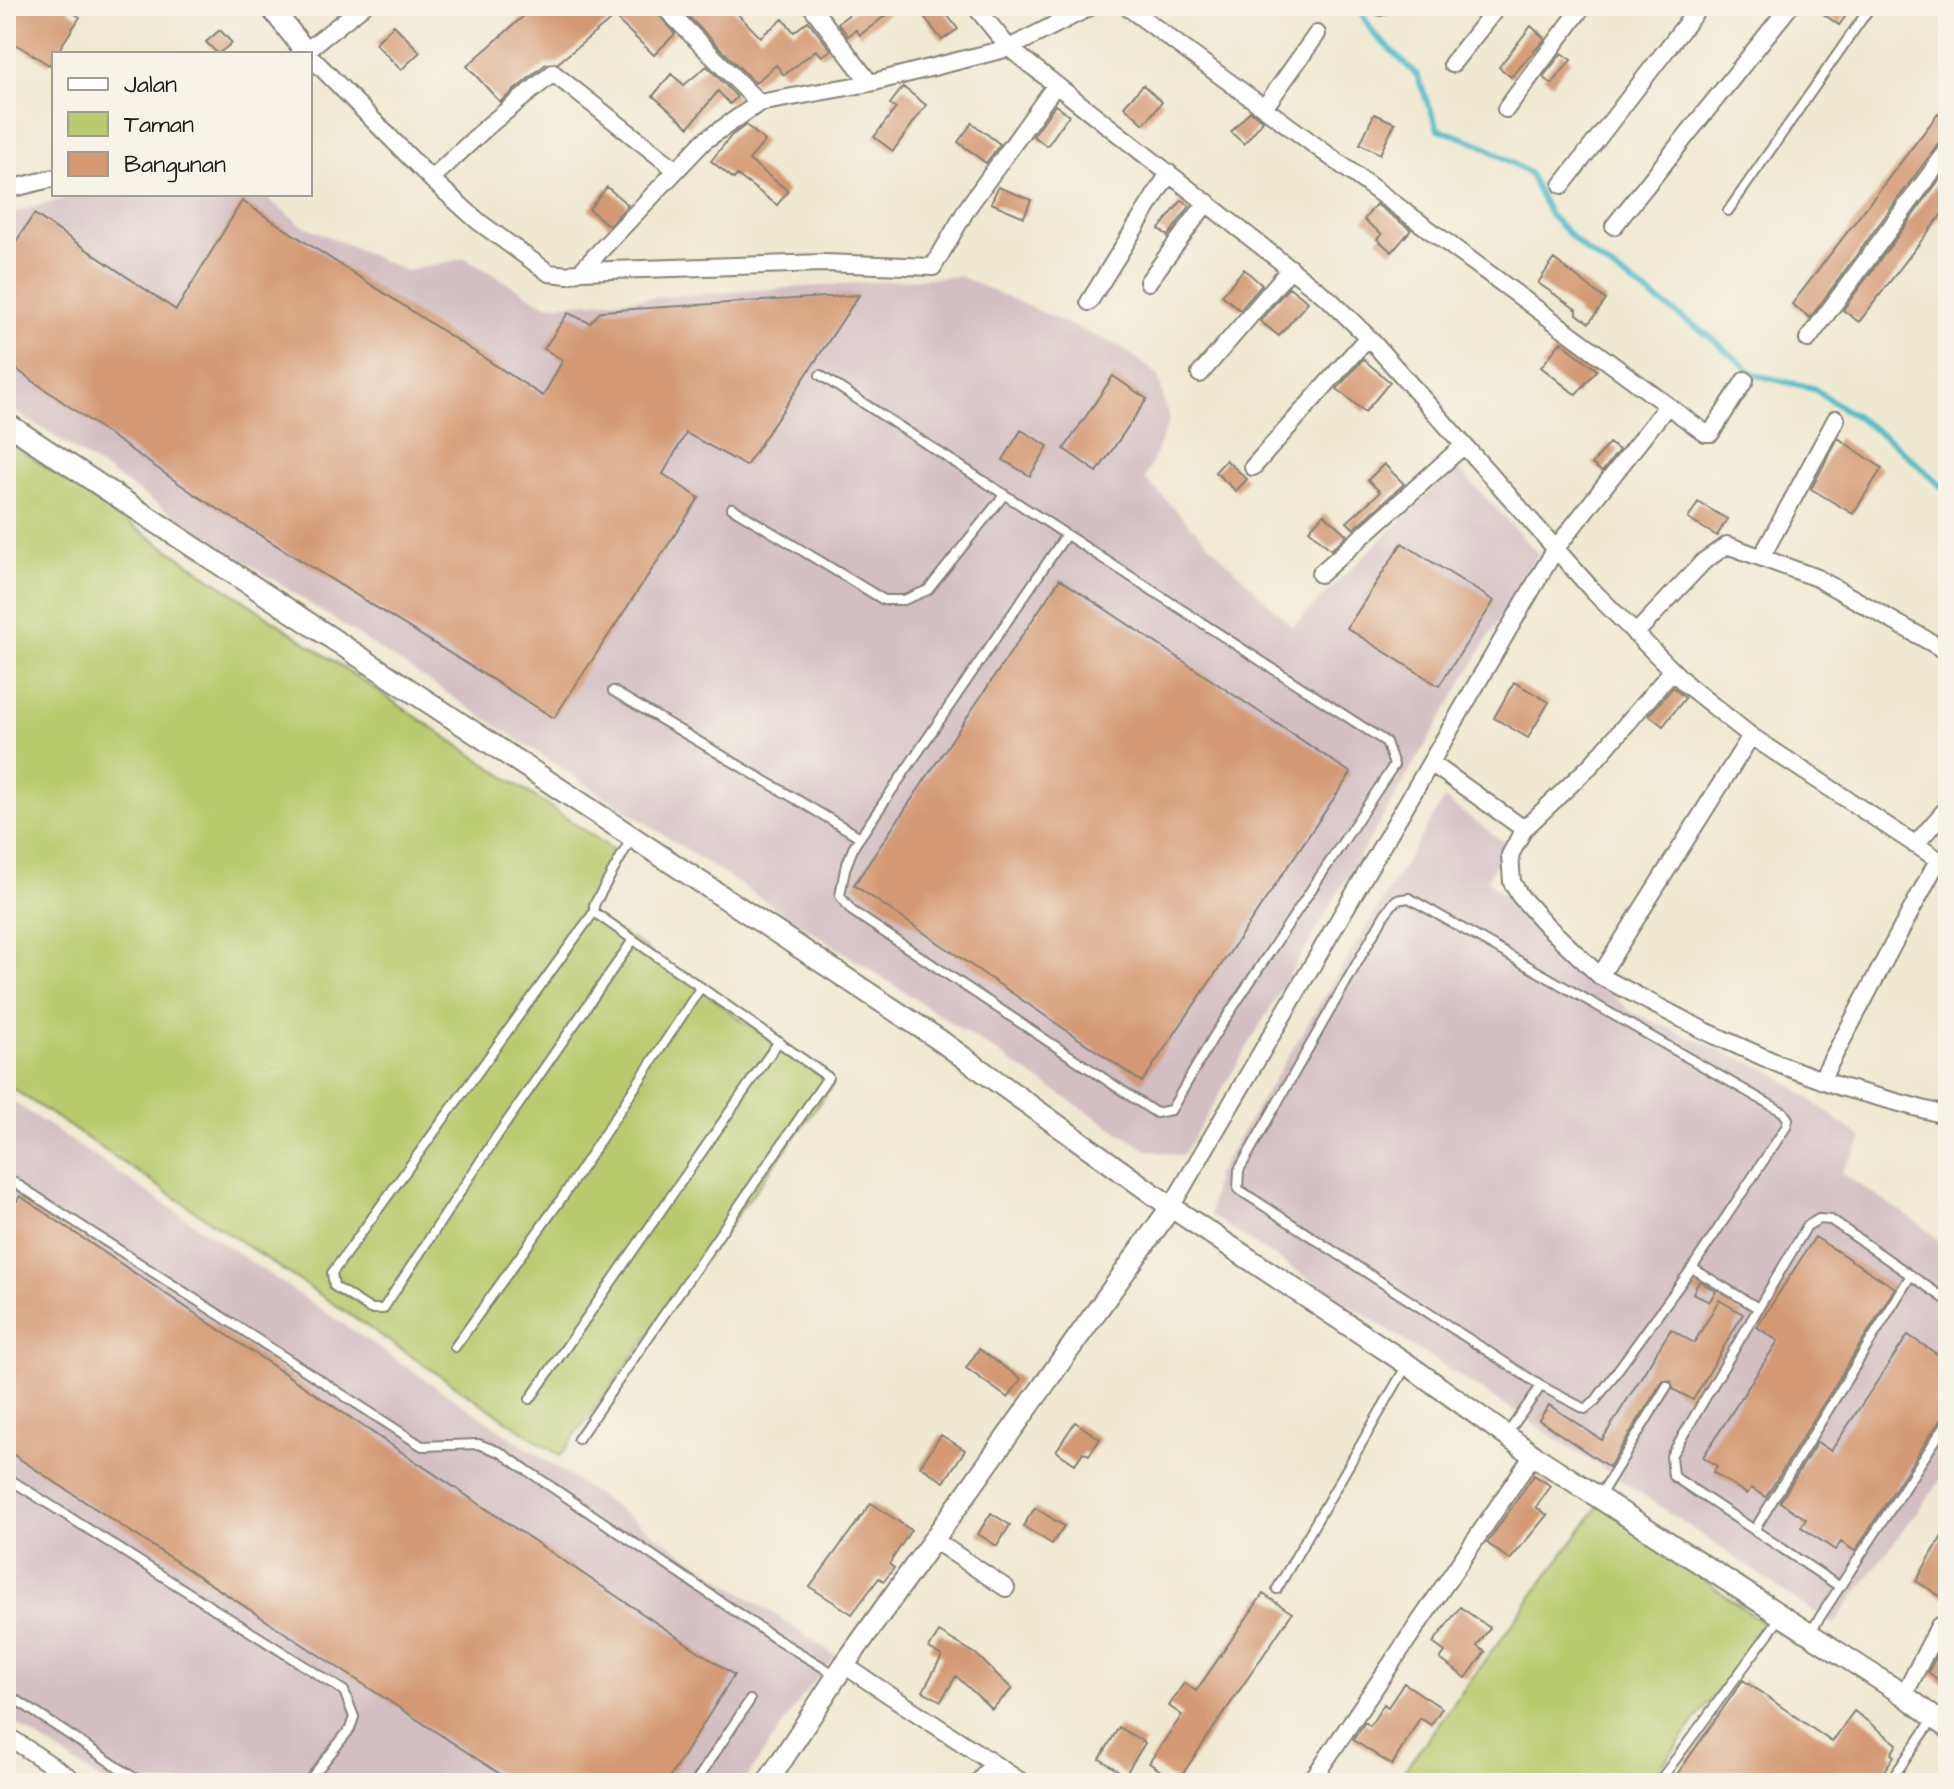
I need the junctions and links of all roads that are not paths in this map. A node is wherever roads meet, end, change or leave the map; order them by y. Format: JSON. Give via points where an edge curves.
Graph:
{"nodes":[{"id":1,"x":270,"y":6,"type":"edge"},
{"id":2,"x":363,"y":6,"type":"edge"},
{"id":3,"x":663,"y":6,"type":"edge"},
{"id":4,"x":811,"y":6,"type":"edge"},
{"id":5,"x":975,"y":6,"type":"edge"},
{"id":6,"x":1092,"y":6,"type":"edge"},
{"id":7,"x":1126,"y":6,"type":"edge"},
{"id":8,"x":1498,"y":6,"type":"edge"},
{"id":9,"x":1583,"y":6,"type":"edge"},
{"id":10,"x":1676,"y":6,"type":"edge"},
{"id":11,"x":1790,"y":6,"type":"edge"},
{"id":12,"x":1871,"y":6,"type":"edge"},
{"id":13,"x":1696,"y":12,"type":"edge"},
{"id":14,"x":1317,"y":34,"type":"dead end"},
{"id":15,"x":1009,"y":48,"type":"junction"},
{"id":16,"x":305,"y":52,"type":"edge"},
{"id":17,"x":309,"y":52,"type":"edge"},
{"id":18,"x":312,"y":59,"type":"edge"},
{"id":19,"x":1452,"y":64,"type":"dead end"},
{"id":20,"x":870,"y":83,"type":"junction"},
{"id":21,"x":1055,"y":86,"type":"junction"},
{"id":22,"x":759,"y":103,"type":"junction"},
{"id":23,"x":1264,"y":108,"type":"junction"},
{"id":24,"x":1506,"y":109,"type":"dead end"},
{"id":25,"x":1948,"y":150,"type":"edge"},
{"id":26,"x":675,"y":169,"type":"junction"},
{"id":27,"x":1169,"y":173,"type":"junction"},
{"id":28,"x":52,"y":178,"type":"edge"},
{"id":29,"x":431,"y":179,"type":"junction"},
{"id":30,"x":1562,"y":185,"type":"dead end"},
{"id":31,"x":6,"y":190,"type":"edge"},
{"id":32,"x":1207,"y":202,"type":"junction"},
{"id":33,"x":1728,"y":211,"type":"dead end"},
{"id":34,"x":1614,"y":226,"type":"dead end"},
{"id":35,"x":1291,"y":268,"type":"junction"},
{"id":36,"x":581,"y":271,"type":"junction"},
{"id":37,"x":1148,"y":282,"type":"dead end"},
{"id":38,"x":1089,"y":302,"type":"dead end"},
{"id":39,"x":1368,"y":337,"type":"junction"},
{"id":40,"x":1808,"y":339,"type":"dead end"},
{"id":41,"x":1200,"y":374,"type":"dead end"},
{"id":42,"x":820,"y":375,"type":"dead end"},
{"id":43,"x":1745,"y":380,"type":"dead end"},
{"id":44,"x":1667,"y":406,"type":"junction"},
{"id":45,"x":1836,"y":419,"type":"dead end"},
{"id":46,"x":6,"y":423,"type":"edge"},
{"id":47,"x":1463,"y":446,"type":"junction"},
{"id":48,"x":1253,"y":467,"type":"dead end"},
{"id":49,"x":1004,"y":495,"type":"junction"},
{"id":50,"x":732,"y":508,"type":"dead end"},
{"id":51,"x":1066,"y":535,"type":"junction"},
{"id":52,"x":1556,"y":548,"type":"junction"},
{"id":53,"x":1762,"y":556,"type":"junction"},
{"id":54,"x":1320,"y":574,"type":"dead end"},
{"id":55,"x":1635,"y":634,"type":"junction"},
{"id":56,"x":1948,"y":652,"type":"edge"},
{"id":57,"x":1672,"y":671,"type":"junction"},
{"id":58,"x":613,"y":691,"type":"dead end"},
{"id":59,"x":1751,"y":736,"type":"junction"},
{"id":60,"x":1431,"y":763,"type":"junction"},
{"id":61,"x":1948,"y":807,"type":"edge"},
{"id":62,"x":1524,"y":829,"type":"junction"},
{"id":63,"x":860,"y":837,"type":"junction"},
{"id":64,"x":632,"y":839,"type":"junction"},
{"id":65,"x":1915,"y":845,"type":"junction"},
{"id":66,"x":1943,"y":863,"type":"edge"},
{"id":67,"x":594,"y":912,"type":"junction"},
{"id":68,"x":633,"y":940,"type":"junction"},
{"id":69,"x":1600,"y":976,"type":"junction"},
{"id":70,"x":701,"y":987,"type":"junction"},
{"id":71,"x":779,"y":1041,"type":"junction"},
{"id":72,"x":1821,"y":1080,"type":"junction"},
{"id":73,"x":1948,"y":1116,"type":"edge"},
{"id":74,"x":6,"y":1177,"type":"edge"},
{"id":75,"x":1171,"y":1207,"type":"junction"},
{"id":76,"x":1692,"y":1268,"type":"junction"},
{"id":77,"x":1911,"y":1275,"type":"junction"},
{"id":78,"x":1948,"y":1301,"type":"edge"},
{"id":79,"x":1758,"y":1308,"type":"junction"},
{"id":80,"x":455,"y":1347,"type":"dead end"},
{"id":81,"x":1407,"y":1364,"type":"junction"},
{"id":82,"x":1541,"y":1386,"type":"junction"},
{"id":83,"x":1667,"y":1386,"type":"dead end"},
{"id":84,"x":530,"y":1399,"type":"dead end"},
{"id":85,"x":1948,"y":1421,"type":"edge"},
{"id":86,"x":1506,"y":1434,"type":"junction"},
{"id":87,"x":578,"y":1439,"type":"dead end"},
{"id":88,"x":1533,"y":1455,"type":"junction"},
{"id":89,"x":6,"y":1477,"type":"edge"},
{"id":90,"x":1598,"y":1497,"type":"junction"},
{"id":91,"x":1755,"y":1529,"type":"junction"},
{"id":92,"x":934,"y":1540,"type":"junction"},
{"id":93,"x":1840,"y":1587,"type":"junction"},
{"id":94,"x":1006,"y":1588,"type":"dead end"},
{"id":95,"x":1277,"y":1589,"type":"dead end"},
{"id":96,"x":1780,"y":1618,"type":"junction"},
{"id":97,"x":1939,"y":1626,"type":"dead end"},
{"id":98,"x":1808,"y":1635,"type":"junction"},
{"id":99,"x":840,"y":1670,"type":"junction"},
{"id":100,"x":6,"y":1693,"type":"edge"},
{"id":101,"x":1904,"y":1695,"type":"junction"},
{"id":102,"x":750,"y":1700,"type":"dead end"},
{"id":103,"x":1941,"y":1723,"type":"edge"},
{"id":104,"x":6,"y":1735,"type":"edge"},
{"id":105,"x":992,"y":1764,"type":"junction"},
{"id":106,"x":78,"y":1783,"type":"edge"},
{"id":107,"x":142,"y":1783,"type":"edge"},
{"id":108,"x":307,"y":1783,"type":"edge"},
{"id":109,"x":695,"y":1783,"type":"edge"},
{"id":110,"x":767,"y":1783,"type":"edge"},
{"id":111,"x":978,"y":1783,"type":"edge"},
{"id":112,"x":1023,"y":1783,"type":"edge"},
{"id":113,"x":1310,"y":1783,"type":"edge"},
{"id":114,"x":1658,"y":1783,"type":"edge"},
{"id":115,"x":1889,"y":1783,"type":"edge"}],
"edges":[{"from":1,"to":16,"type":"street"},
{"from":2,"to":17,"type":"street"},
{"from":3,"to":22,"type":"street"},
{"from":4,"to":20,"type":"street"},
{"from":5,"to":15,"type":"street"},
{"from":6,"to":15,"type":"street"},
{"from":7,"to":23,"type":"street"},
{"from":8,"to":19,"type":"street"},
{"from":9,"to":24,"type":"street"},
{"from":10,"to":13,"type":"street"},
{"from":11,"to":34,"type":"street"},
{"from":12,"to":33,"type":"lane"},
{"from":13,"to":30,"type":"street"},
{"from":14,"to":23,"type":"street"},
{"from":15,"to":20,"type":"street"},
{"from":15,"to":21,"type":"street"},
{"from":18,"to":29,"type":"street"},
{"from":20,"to":22,"type":"street"},
{"from":21,"to":27,"type":"street"},
{"from":21,"to":36,"type":"street","via":[[968,207],[933,267],[823,263]]},
{"from":22,"to":26,"type":"street","via":[[704,141]]},
{"from":23,"to":44,"type":"street"},
{"from":25,"to":40,"type":"street"},
{"from":26,"to":29,"type":"street","via":[[553,73]]},
{"from":26,"to":36,"type":"street"},
{"from":27,"to":32,"type":"street"},
{"from":27,"to":38,"type":"street"},
{"from":28,"to":31,"type":"street"},
{"from":29,"to":36,"type":"street","via":[[549,273]]},
{"from":32,"to":35,"type":"street"},
{"from":32,"to":37,"type":"street"},
{"from":35,"to":39,"type":"street"},
{"from":35,"to":41,"type":"street"},
{"from":39,"to":47,"type":"street"},
{"from":39,"to":48,"type":"street"},
{"from":42,"to":49,"type":"lane"},
{"from":43,"to":44,"type":"street","via":[[1708,435]]},
{"from":44,"to":52,"type":"street"},
{"from":45,"to":53,"type":"street"},
{"from":46,"to":64,"type":"street"},
{"from":47,"to":52,"type":"street"},
{"from":47,"to":54,"type":"street"},
{"from":49,"to":50,"type":"lane","via":[[928,590],[904,600],[884,600]]},
{"from":49,"to":51,"type":"lane"},
{"from":51,"to":63,"type":"lane"},
{"from":51,"to":63,"type":"lane","via":[[1386,742],[1392,753],[1394,765],[1214,1036],[1171,1110],[1156,1113],[852,911],[840,896]]},
{"from":52,"to":55,"type":"street"},
{"from":52,"to":60,"type":"street"},
{"from":53,"to":55,"type":"street","via":[[1727,545],[1716,550]]},
{"from":53,"to":56,"type":"street","via":[[1817,578]]},
{"from":55,"to":57,"type":"street"},
{"from":57,"to":59,"type":"street"},
{"from":57,"to":62,"type":"street","via":[[1582,775]]},
{"from":58,"to":63,"type":"lane"},
{"from":59,"to":65,"type":"street"},
{"from":59,"to":69,"type":"street"},
{"from":60,"to":62,"type":"street"},
{"from":60,"to":75,"type":"street"},
{"from":61,"to":65,"type":"street"},
{"from":62,"to":69,"type":"street","via":[[1510,855],[1512,882],[1547,926]]},
{"from":64,"to":67,"type":"lane"},
{"from":64,"to":75,"type":"street","via":[[938,1039]]},
{"from":65,"to":66,"type":"street"},
{"from":66,"to":72,"type":"street"},
{"from":67,"to":68,"type":"lane"},
{"from":67,"to":68,"type":"lane","via":[[332,1273],[334,1286],[370,1309],[383,1309]]},
{"from":68,"to":70,"type":"lane"},
{"from":69,"to":72,"type":"street","via":[[1705,1031]]},
{"from":70,"to":71,"type":"lane"},
{"from":70,"to":80,"type":"lane","via":[[564,1195]]},
{"from":71,"to":84,"type":"lane"},
{"from":71,"to":87,"type":"lane","via":[[828,1077]]},
{"from":72,"to":73,"type":"street"},
{"from":74,"to":99,"type":"lane","via":[[422,1446],[478,1444],[500,1452],[773,1637]]},
{"from":75,"to":81,"type":"street"},
{"from":75,"to":92,"type":"street"},
{"from":76,"to":79,"type":"lane"},
{"from":76,"to":82,"type":"lane","via":[[1585,1409]]},
{"from":76,"to":82,"type":"lane","via":[[1786,1127],[1783,1112],[1409,898],[1396,900],[1239,1170],[1238,1189]]},
{"from":77,"to":78,"type":"lane"},
{"from":77,"to":79,"type":"lane","via":[[1831,1220],[1819,1219],[1807,1226]]},
{"from":77,"to":91,"type":"lane"},
{"from":79,"to":91,"type":"lane","via":[[1671,1456],[1670,1467],[1673,1476]]},
{"from":81,"to":86,"type":"street"},
{"from":81,"to":95,"type":"lane"},
{"from":82,"to":86,"type":"lane"},
{"from":83,"to":90,"type":"lane"},
{"from":85,"to":93,"type":"lane"},
{"from":86,"to":88,"type":"street"},
{"from":88,"to":90,"type":"street"},
{"from":88,"to":113,"type":"street"},
{"from":89,"to":108,"type":"lane","via":[[344,1691],[354,1717],[350,1729]]},
{"from":90,"to":96,"type":"street"},
{"from":91,"to":93,"type":"lane"},
{"from":92,"to":94,"type":"street"},
{"from":92,"to":99,"type":"street"},
{"from":93,"to":98,"type":"lane"},
{"from":96,"to":98,"type":"street"},
{"from":96,"to":114,"type":"lane"},
{"from":97,"to":101,"type":"street"},
{"from":98,"to":101,"type":"street"},
{"from":99,"to":105,"type":"street"},
{"from":99,"to":110,"type":"street"},
{"from":100,"to":107,"type":"lane"},
{"from":101,"to":103,"type":"street"},
{"from":102,"to":109,"type":"lane"},
{"from":103,"to":115,"type":"lane"},
{"from":104,"to":106,"type":"street"},
{"from":105,"to":111,"type":"street"},
{"from":105,"to":112,"type":"street"}]}
